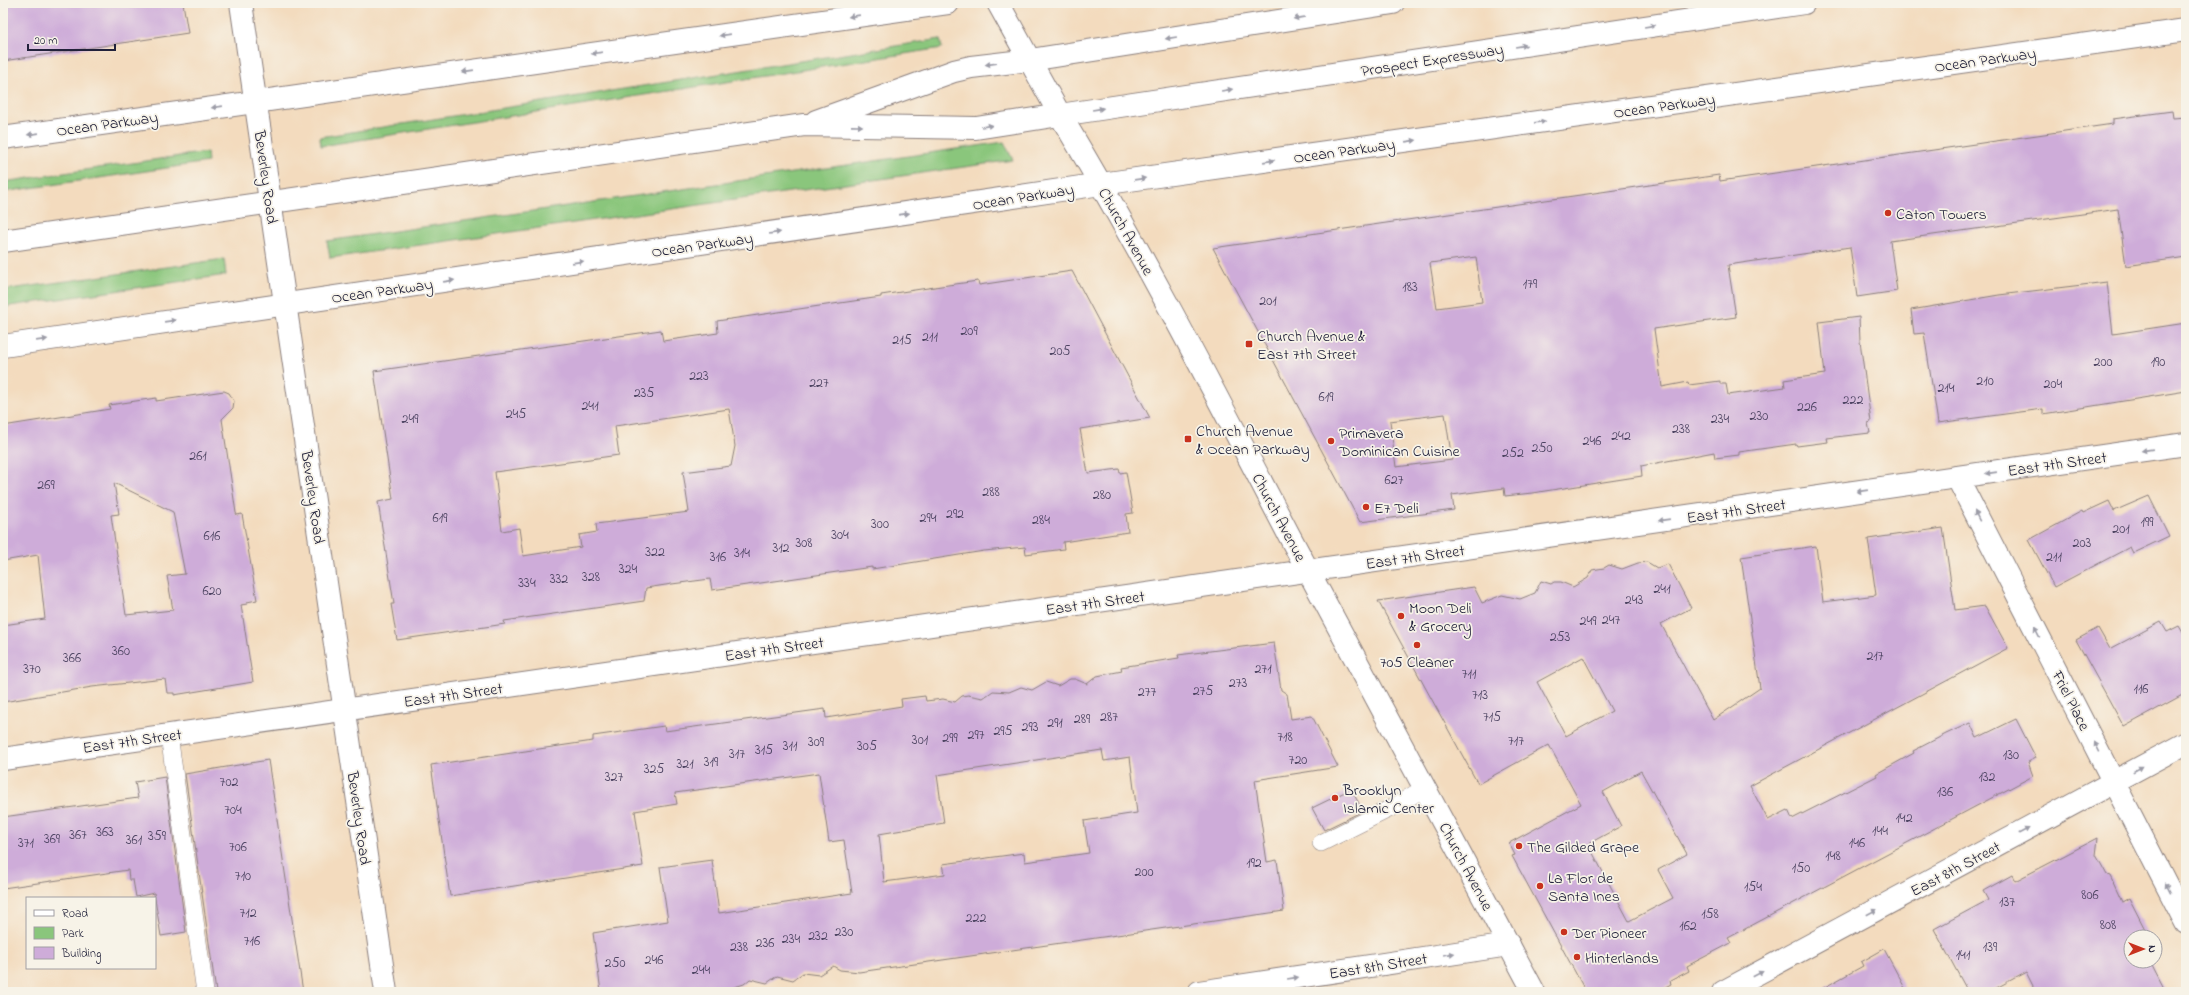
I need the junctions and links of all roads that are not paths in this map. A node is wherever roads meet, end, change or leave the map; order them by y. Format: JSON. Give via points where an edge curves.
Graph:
{"nodes":[{"id":1,"x":241,"y":3,"type":"edge"},
{"id":2,"x":948,"y":3,"type":"edge"},
{"id":3,"x":998,"y":3,"type":"edge"},
{"id":4,"x":1393,"y":3,"type":"edge"},
{"id":5,"x":1804,"y":3,"type":"edge"},
{"id":6,"x":2186,"y":30,"type":"edge"},
{"id":7,"x":1030,"y":60,"type":"junction"},
{"id":8,"x":256,"y":101,"type":"junction"},
{"id":9,"x":1060,"y":115,"type":"junction"},
{"id":10,"x":804,"y":125,"type":"junction"},
{"id":11,"x":3,"y":138,"type":"edge"},
{"id":12,"x":1101,"y":184,"type":"junction"},
{"id":13,"x":271,"y":203,"type":"junction"},
{"id":14,"x":3,"y":241,"type":"edge"},
{"id":15,"x":286,"y":304,"type":"junction"},
{"id":16,"x":3,"y":346,"type":"edge"},
{"id":17,"x":2186,"y":444,"type":"edge"},
{"id":18,"x":1957,"y":477,"type":"junction"},
{"id":19,"x":1309,"y":571,"type":"junction"},
{"id":20,"x":344,"y":710,"type":"junction"},
{"id":21,"x":169,"y":735,"type":"junction"},
{"id":22,"x":2186,"y":743,"type":"edge"},
{"id":23,"x":3,"y":759,"type":"edge"},
{"id":24,"x":2115,"y":782,"type":"junction"},
{"id":25,"x":1424,"y":788,"type":"junction"},
{"id":26,"x":1321,"y":843,"type":"dead end"},
{"id":27,"x":2186,"y":923,"type":"edge"},
{"id":28,"x":1509,"y":945,"type":"junction"},
{"id":29,"x":205,"y":992,"type":"edge"},
{"id":30,"x":386,"y":992,"type":"edge"},
{"id":31,"x":1199,"y":992,"type":"edge"},
{"id":32,"x":1534,"y":992,"type":"edge"},
{"id":33,"x":1723,"y":992,"type":"edge"}],
"edges":[{"from":1,"to":8,"type":"main road","name":"Beverley Road"},
{"from":2,"to":8,"type":"main road","name":"Ocean Parkway","one_way":true},
{"from":3,"to":7,"type":"main road","name":"Church Avenue"},
{"from":4,"to":7,"type":"main road","one_way":true},
{"from":9,"to":5,"type":"main road","name":"Prospect Expressway","one_way":true},
{"from":12,"to":6,"type":"main road","name":"Ocean Parkway","one_way":true},
{"from":7,"to":9,"type":"main road","name":"Church Avenue"},
{"from":7,"to":10,"type":"main road","one_way":true,"via":[[954,71]]},
{"from":8,"to":11,"type":"main road","name":"Ocean Parkway","one_way":true},
{"from":8,"to":13,"type":"main road","name":"Beverley Road"},
{"from":10,"to":9,"type":"main road","one_way":true,"via":[[976,128]]},
{"from":9,"to":12,"type":"main road","name":"Church Avenue"},
{"from":10,"to":13,"type":"main road"},
{"from":15,"to":12,"type":"main road","name":"Ocean Parkway","one_way":true},
{"from":12,"to":19,"type":"main road","name":"Church Avenue","via":[[1203,369]]},
{"from":13,"to":14,"type":"main road"},
{"from":13,"to":15,"type":"main road","name":"Beverley Road"},
{"from":16,"to":15,"type":"main road","name":"Ocean Parkway","one_way":true},
{"from":15,"to":20,"type":"main road","name":"Beverley Road"},
{"from":17,"to":18,"type":"main road","name":"East 7th Street","one_way":true},
{"from":18,"to":19,"type":"main road","name":"East 7th Street","one_way":true},
{"from":24,"to":18,"type":"main road","name":"Friel Place","one_way":true},
{"from":19,"to":20,"type":"main road","name":"East 7th Street"},
{"from":19,"to":25,"type":"main road","name":"Church Avenue"},
{"from":20,"to":21,"type":"main road","name":"East 7th Street"},
{"from":20,"to":30,"type":"main road","name":"Beverley Road"},
{"from":21,"to":23,"type":"main road","name":"East 7th Street"},
{"from":21,"to":29,"type":"lane"},
{"from":24,"to":22,"type":"main road","name":"East 8th Street","one_way":true},
{"from":27,"to":24,"type":"main road","name":"Friel Place","one_way":true},
{"from":33,"to":24,"type":"main road","name":"East 8th Street","one_way":true},
{"from":25,"to":26,"type":"lane","via":[[1397,805]]},
{"from":25,"to":28,"type":"main road","name":"Church Avenue"},
{"from":31,"to":28,"type":"main road","name":"East 8th Street","one_way":true},
{"from":28,"to":32,"type":"main road","name":"Church Avenue"}]}
